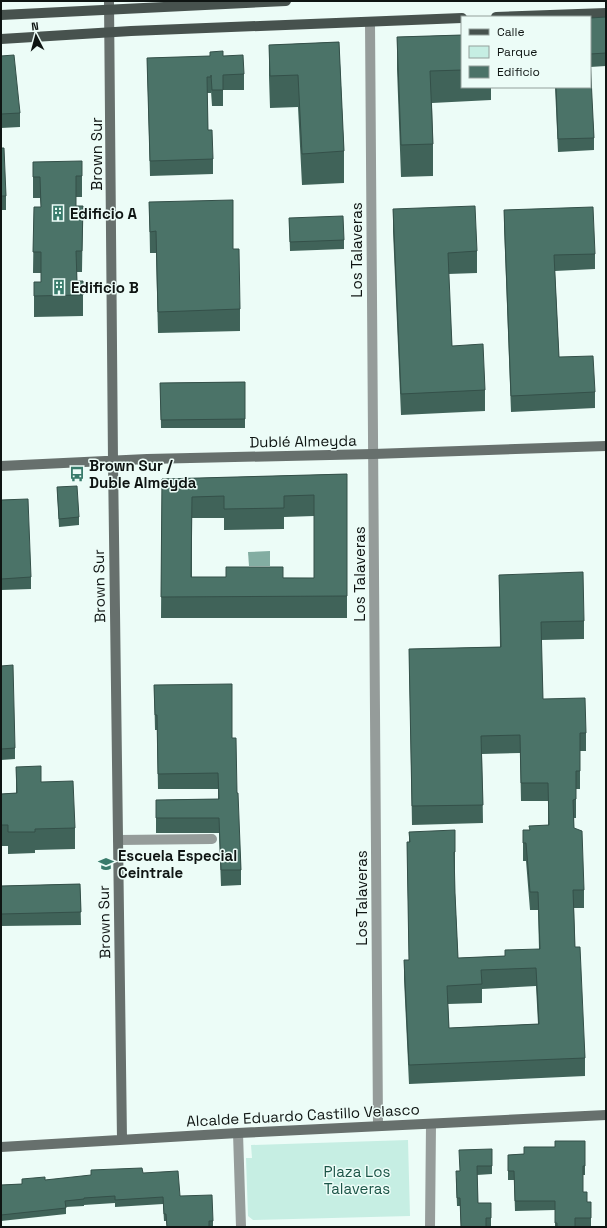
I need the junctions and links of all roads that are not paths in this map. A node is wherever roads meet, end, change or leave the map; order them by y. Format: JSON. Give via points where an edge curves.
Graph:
{"nodes":[{"id":1,"x":286,"y":1,"type":"edge"},
{"id":2,"x":109,"y":5,"type":"edge"},
{"id":3,"x":606,"y":13,"type":"edge"},
{"id":4,"x":1,"y":15,"type":"edge"},
{"id":5,"x":524,"y":16,"type":"edge"},
{"id":6,"x":461,"y":18,"type":"edge"},
{"id":7,"x":370,"y":22,"type":"junction"},
{"id":8,"x":110,"y":32,"type":"junction"},
{"id":9,"x":1,"y":39,"type":"edge"},
{"id":10,"x":606,"y":446,"type":"edge"},
{"id":11,"x":373,"y":454,"type":"junction"},
{"id":12,"x":112,"y":461,"type":"junction"},
{"id":13,"x":1,"y":466,"type":"edge"},
{"id":14,"x":212,"y":839,"type":"dead end"},
{"id":15,"x":118,"y":840,"type":"junction"},
{"id":16,"x":606,"y":1115,"type":"edge"},
{"id":17,"x":431,"y":1124,"type":"junction"},
{"id":18,"x":378,"y":1126,"type":"junction"},
{"id":19,"x":238,"y":1134,"type":"junction"},
{"id":20,"x":122,"y":1140,"type":"junction"},
{"id":21,"x":1,"y":1147,"type":"edge"},
{"id":22,"x":241,"y":1227,"type":"edge"},
{"id":23,"x":430,"y":1227,"type":"edge"}],
"edges":[{"from":1,"to":2,"type":"main road"},
{"from":2,"to":4,"type":"main road"},
{"from":2,"to":8,"type":"main road","name":"Brown Sur"},
{"from":3,"to":5,"type":"main road"},
{"from":6,"to":7,"type":"main road"},
{"from":7,"to":8,"type":"main road"},
{"from":7,"to":11,"type":"street","name":"Los Talaveras"},
{"from":8,"to":9,"type":"main road"},
{"from":8,"to":12,"type":"main road","name":"Brown Sur"},
{"from":10,"to":11,"type":"main road","name":"Dublé Almeyda"},
{"from":11,"to":12,"type":"main road","name":"Dublé Almeyda"},
{"from":11,"to":18,"type":"street","name":"Los Talaveras"},
{"from":12,"to":13,"type":"main road","name":"Dublé Almeyda"},
{"from":12,"to":15,"type":"main road","name":"Brown Sur"},
{"from":14,"to":15,"type":"street"},
{"from":15,"to":20,"type":"main road","name":"Brown Sur"},
{"from":16,"to":17,"type":"main road","name":"Alcalde Eduardo Castillo Velasco"},
{"from":17,"to":18,"type":"main road","name":"Alcalde Eduardo Castillo Velasco"},
{"from":17,"to":23,"type":"street"},
{"from":18,"to":19,"type":"main road","name":"Alcalde Eduardo Castillo Velasco"},
{"from":19,"to":20,"type":"main road","name":"Alcalde Eduardo Castillo Velasco"},
{"from":19,"to":22,"type":"street"},
{"from":20,"to":21,"type":"main road","name":"Alcalde Eduardo Castillo Velasco"}]}
